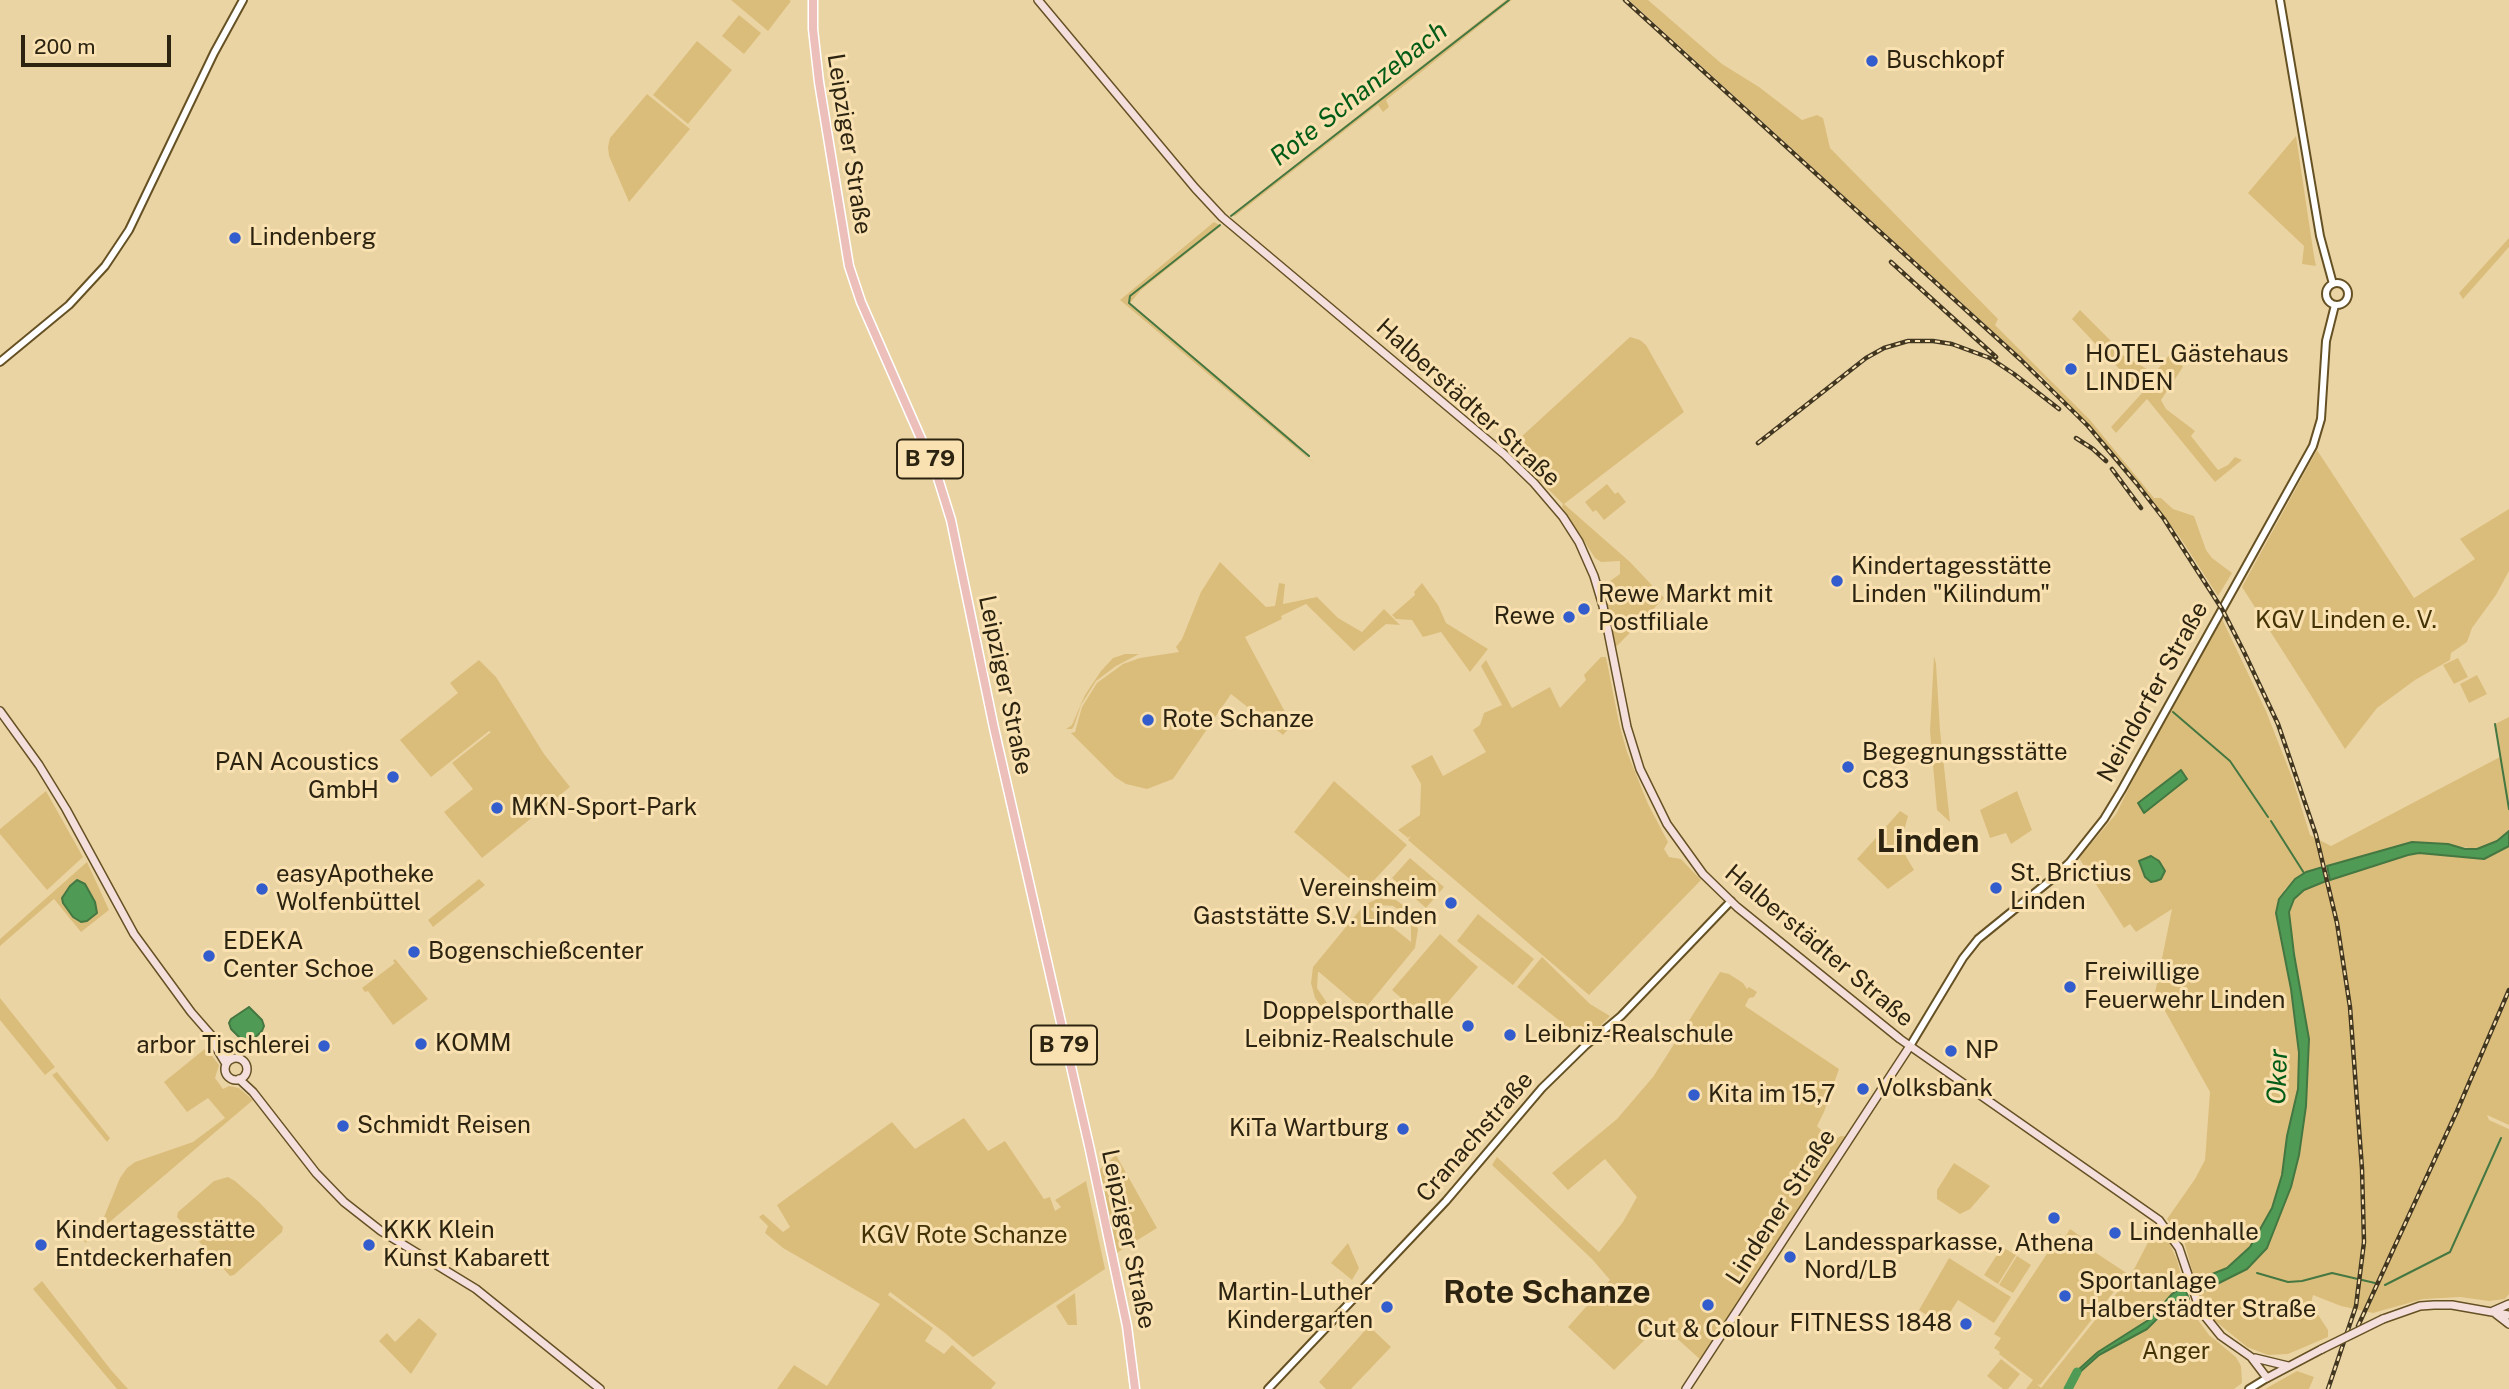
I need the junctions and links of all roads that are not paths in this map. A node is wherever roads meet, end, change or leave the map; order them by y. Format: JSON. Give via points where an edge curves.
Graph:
{"nodes":[{"id":1,"x":243,"y":0,"type":"edge"},
{"id":2,"x":813,"y":0,"type":"edge"},
{"id":3,"x":1038,"y":0,"type":"edge"},
{"id":4,"x":2280,"y":0,"type":"edge"},
{"id":5,"x":2333,"y":284,"type":"junction"},
{"id":6,"x":2335,"y":304,"type":"junction"},
{"id":7,"x":0,"y":362,"type":"edge"},
{"id":8,"x":0,"y":711,"type":"edge"},
{"id":9,"x":1731,"y":901,"type":"junction"},
{"id":10,"x":1910,"y":1046,"type":"junction"},
{"id":11,"x":229,"y":1061,"type":"junction"},
{"id":12,"x":242,"y":1077,"type":"junction"},
{"id":13,"x":2509,"y":1304,"type":"edge"},
{"id":14,"x":2493,"y":1311,"type":"junction"},
{"id":15,"x":2509,"y":1315,"type":"edge"},
{"id":16,"x":2509,"y":1324,"type":"edge"},
{"id":17,"x":2251,"y":1357,"type":"junction"},
{"id":18,"x":2288,"y":1366,"type":"junction"},
{"id":19,"x":2267,"y":1378,"type":"junction"},
{"id":20,"x":600,"y":1389,"type":"edge"},
{"id":21,"x":1135,"y":1389,"type":"edge"},
{"id":22,"x":1268,"y":1389,"type":"edge"},
{"id":23,"x":1686,"y":1389,"type":"edge"},
{"id":24,"x":2249,"y":1389,"type":"edge"}],
"edges":[{"from":1,"to":7,"type":"street","via":[[129,230],[106,266]]},
{"from":2,"to":21,"type":"main road","name":"Leipziger Straße","number":"B 79","via":[[813,39],[849,266],[937,475],[951,520],[993,728],[1090,1150],[1127,1326]]},
{"from":3,"to":9,"type":"main road","name":"Halberstädter Straße","via":[[1222,217],[1505,455],[1563,517],[1594,576],[1627,727],[1648,787],[1686,853]]},
{"from":4,"to":5,"type":"street","name":"Neindorfer Straße","via":[[2323,252]]},
{"from":5,"to":6,"type":"street","name":"Neindorfer Straße","via":[[2326,294]]},
{"from":5,"to":6,"type":"street","name":"Neindorfer Straße","via":[[2344,286],[2348,295],[2342,304]]},
{"from":6,"to":10,"type":"street","name":"Neindorfer Straße","via":[[2326,341],[2321,419],[2313,446],[2121,791],[2069,863],[1978,939]]},
{"from":8,"to":11,"type":"main road","via":[[56,793],[134,934]]},
{"from":9,"to":10,"type":"main road","name":"Halberstädter Straße"},
{"from":9,"to":22,"type":"street","name":"Cranachstraße","via":[[1621,1016],[1542,1088],[1446,1201]]},
{"from":10,"to":17,"type":"main road","name":"Halberstädter Straße","via":[[2149,1211],[2179,1248],[2200,1310],[2221,1336]]},
{"from":10,"to":23,"type":"main road","name":"Lindener Straße"},
{"from":11,"to":12,"type":"main road","via":[[227,1076],[233,1080]]},
{"from":11,"to":12,"type":"main road","via":[[244,1063],[247,1069]]},
{"from":12,"to":20,"type":"main road","via":[[344,1202],[381,1231],[476,1289]]},
{"from":13,"to":14,"type":"main road"},
{"from":14,"to":15,"type":"main road"},
{"from":14,"to":16,"type":"main road"},
{"from":14,"to":18,"type":"main road","bridge":true,"via":[[2420,1306]]},
{"from":17,"to":18,"type":"main road"},
{"from":17,"to":19,"type":"main road","name":"Halberstädter Straße"},
{"from":18,"to":19,"type":"main road"},
{"from":19,"to":24,"type":"street"}]}
